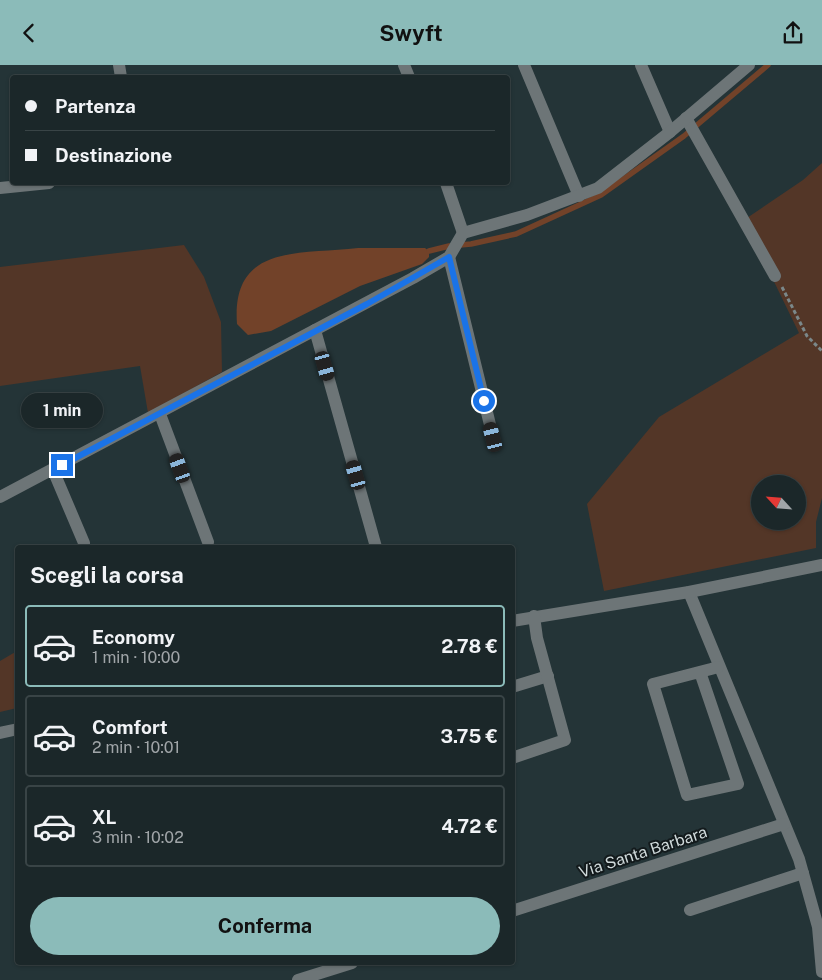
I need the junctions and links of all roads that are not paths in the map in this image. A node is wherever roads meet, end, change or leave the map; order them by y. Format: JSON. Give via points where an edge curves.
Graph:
{"nodes":[{"id":1,"x":524,"y":65,"type":"edge"},
{"id":2,"x":641,"y":65,"type":"edge"},
{"id":3,"x":749,"y":65,"type":"edge"},
{"id":4,"x":688,"y":120,"type":"junction"},
{"id":5,"x":670,"y":132,"type":"junction"},
{"id":6,"x":29,"y":185,"type":"edge"},
{"id":7,"x":447,"y":185,"type":"edge"},
{"id":8,"x":0,"y":188,"type":"edge"},
{"id":9,"x":578,"y":196,"type":"junction"},
{"id":10,"x":462,"y":235,"type":"junction"},
{"id":11,"x":451,"y":255,"type":"junction"},
{"id":12,"x":776,"y":276,"type":"road end"},
{"id":13,"x":315,"y":330,"type":"junction"},
{"id":14,"x":160,"y":413,"type":"junction"},
{"id":15,"x":493,"y":437,"type":"dead end"},
{"id":16,"x":53,"y":470,"type":"junction"},
{"id":17,"x":0,"y":497,"type":"edge"},
{"id":18,"x":208,"y":541,"type":"dead end"},
{"id":19,"x":84,"y":543,"type":"dead end"},
{"id":20,"x":375,"y":545,"type":"edge"},
{"id":21,"x":822,"y":565,"type":"edge"},
{"id":22,"x":689,"y":592,"type":"junction"},
{"id":23,"x":534,"y":617,"type":"junction"},
{"id":24,"x":515,"y":620,"type":"edge"},
{"id":25,"x":718,"y":667,"type":"junction"},
{"id":26,"x":700,"y":672,"type":"junction"},
{"id":27,"x":548,"y":676,"type":"junction"},
{"id":28,"x":515,"y":686,"type":"edge"},
{"id":29,"x":15,"y":730,"type":"edge"},
{"id":30,"x":0,"y":733,"type":"edge"},
{"id":31,"x":515,"y":757,"type":"edge"},
{"id":32,"x":784,"y":824,"type":"junction"},
{"id":33,"x":803,"y":873,"type":"junction"},
{"id":34,"x":515,"y":910,"type":"edge"},
{"id":35,"x":690,"y":910,"type":"dead end"},
{"id":36,"x":346,"y":965,"type":"edge"},
{"id":37,"x":822,"y":972,"type":"edge"},
{"id":38,"x":298,"y":980,"type":"edge"}],
"edges":[{"from":1,"to":9,"type":"street"},
{"from":2,"to":5,"type":"street"},
{"from":3,"to":4,"type":"street"},
{"from":4,"to":5,"type":"street"},
{"from":4,"to":12,"type":"street"},
{"from":5,"to":9,"type":"street","via":[[598,188]]},
{"from":6,"to":8,"type":"street"},
{"from":7,"to":10,"type":"street"},
{"from":9,"to":10,"type":"street"},
{"from":10,"to":11,"type":"street"},
{"from":11,"to":13,"type":"street"},
{"from":11,"to":15,"type":"street"},
{"from":13,"to":14,"type":"street"},
{"from":13,"to":20,"type":"street"},
{"from":14,"to":16,"type":"street"},
{"from":14,"to":18,"type":"street"},
{"from":16,"to":17,"type":"street"},
{"from":16,"to":19,"type":"street"},
{"from":21,"to":22,"type":"street"},
{"from":22,"to":23,"type":"street"},
{"from":22,"to":25,"type":"street"},
{"from":23,"to":24,"type":"street"},
{"from":23,"to":27,"type":"street"},
{"from":25,"to":26,"type":"street"},
{"from":25,"to":32,"type":"street"},
{"from":26,"to":26,"type":"street","via":[[653,684],[687,795],[738,784]]},
{"from":27,"to":28,"type":"street"},
{"from":27,"to":31,"type":"street","via":[[564,740]]},
{"from":29,"to":30,"type":"street"},
{"from":32,"to":33,"type":"street"},
{"from":32,"to":34,"type":"street","name":"Via Santa Barbara"},
{"from":33,"to":35,"type":"street"},
{"from":33,"to":37,"type":"street","via":[[818,927]]},
{"from":36,"to":38,"type":"street"}]}
